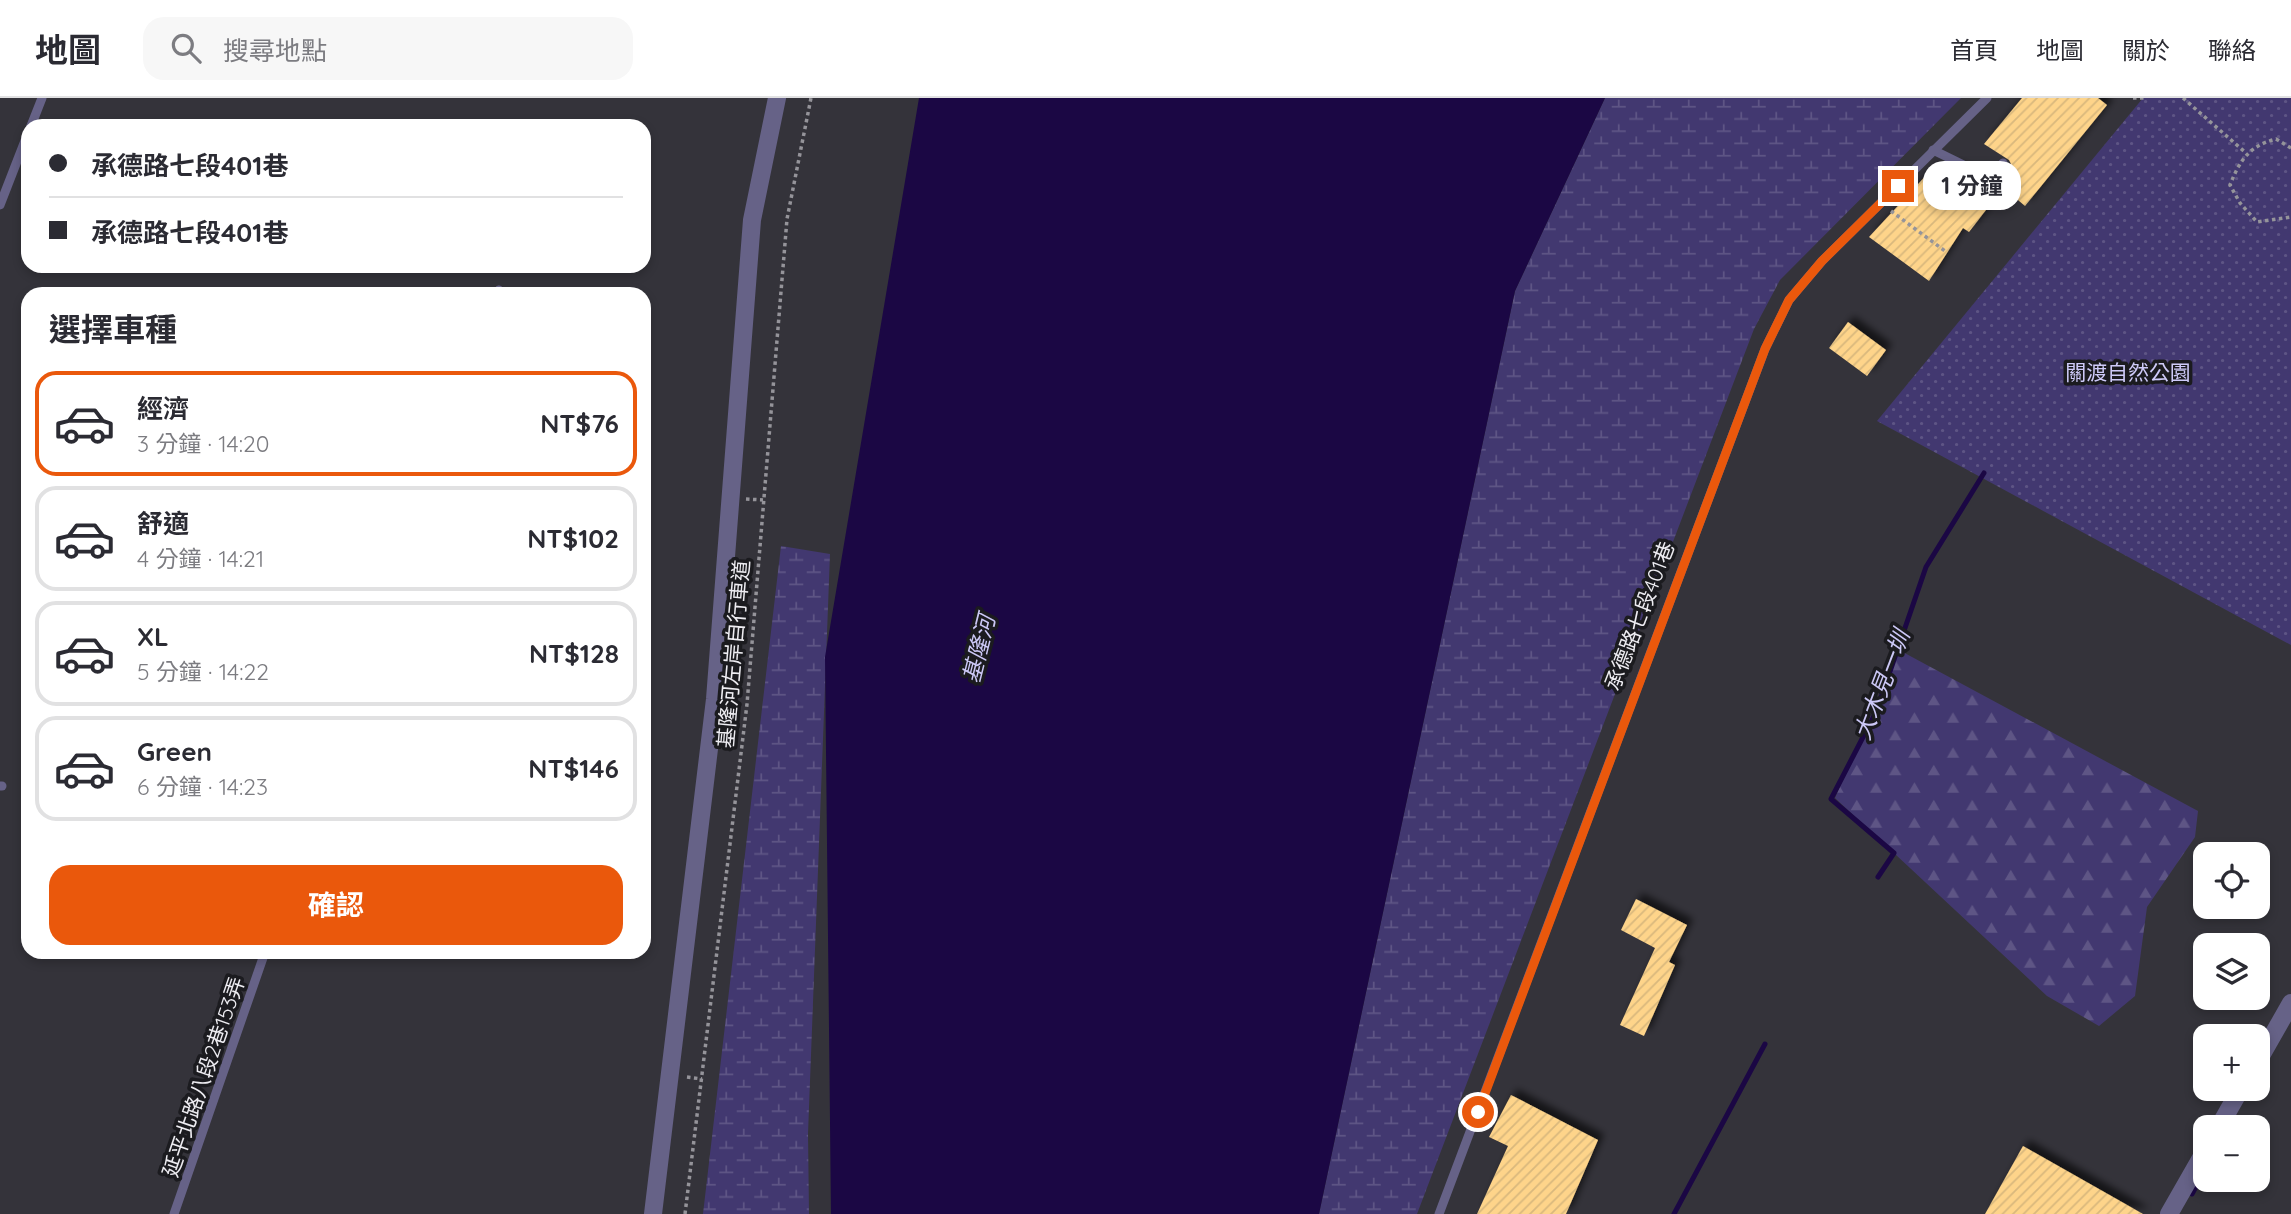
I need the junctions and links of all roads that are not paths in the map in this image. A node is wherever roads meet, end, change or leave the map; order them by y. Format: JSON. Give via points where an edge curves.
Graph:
{"nodes":[{"id":1,"x":41,"y":98,"type":"edge"},
{"id":2,"x":777,"y":98,"type":"edge"},
{"id":3,"x":1987,"y":98,"type":"edge"},
{"id":4,"x":34,"y":119,"type":"edge"},
{"id":5,"x":1933,"y":150,"type":"junction"},
{"id":6,"x":21,"y":151,"type":"edge"},
{"id":7,"x":2003,"y":163,"type":"dead end"},
{"id":8,"x":1990,"y":178,"type":"junction"},
{"id":9,"x":0,"y":205,"type":"edge"},
{"id":10,"x":1998,"y":205,"type":"dead end"},
{"id":11,"x":263,"y":959,"type":"edge"},
{"id":12,"x":2291,"y":1003,"type":"edge"},
{"id":13,"x":2270,"y":1040,"type":"edge"},
{"id":14,"x":2193,"y":1172,"type":"edge"},
{"id":15,"x":174,"y":1214,"type":"edge"},
{"id":16,"x":653,"y":1214,"type":"edge"},
{"id":17,"x":1439,"y":1214,"type":"edge"},
{"id":18,"x":2169,"y":1214,"type":"edge"}],
"edges":[{"from":1,"to":4,"type":"lane"},
{"from":2,"to":16,"type":"street","via":[[752,220],[715,699]]},
{"from":3,"to":5,"type":"lane","name":"承德路七段401巷"},
{"from":5,"to":8,"type":"lane"},
{"from":5,"to":17,"type":"lane","name":"承德路七段401巷","via":[[1789,300],[1765,349]]},
{"from":6,"to":9,"type":"lane"},
{"from":7,"to":8,"type":"lane"},
{"from":8,"to":10,"type":"lane","via":[[2000,194]]},
{"from":11,"to":15,"type":"lane","name":"延平北路八段2巷153弄"},
{"from":12,"to":13,"type":"street"},
{"from":14,"to":18,"type":"street"}]}
